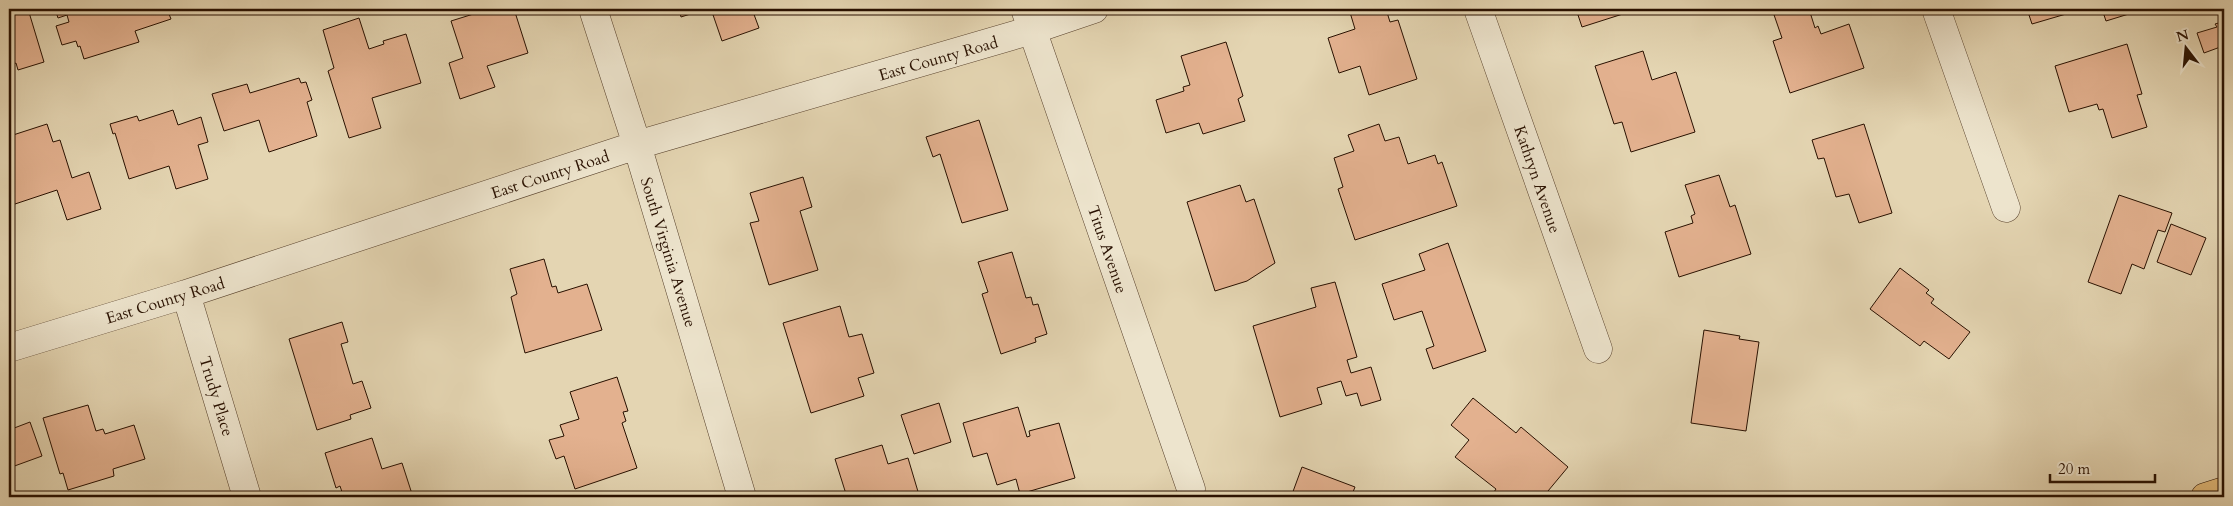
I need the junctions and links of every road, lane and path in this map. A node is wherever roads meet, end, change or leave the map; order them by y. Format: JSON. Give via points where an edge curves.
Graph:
{"nodes":[{"id":1,"x":593,"y":9,"type":"edge"},
{"id":2,"x":1094,"y":9,"type":"edge"},
{"id":3,"x":1478,"y":9,"type":"edge"},
{"id":4,"x":1936,"y":9,"type":"edge"},
{"id":5,"x":1028,"y":20,"type":"edge"},
{"id":6,"x":637,"y":145,"type":"junction"},
{"id":7,"x":2006,"y":208,"type":"dead end"},
{"id":8,"x":186,"y":294,"type":"junction"},
{"id":9,"x":9,"y":348,"type":"edge"},
{"id":10,"x":1598,"y":349,"type":"dead end"},
{"id":11,"x":1191,"y":489,"type":"dead end"},
{"id":12,"x":2224,"y":491,"type":"edge"},
{"id":13,"x":247,"y":497,"type":"edge"},
{"id":14,"x":742,"y":497,"type":"edge"},
{"id":15,"x":2205,"y":497,"type":"edge"}],
"edges":[{"from":1,"to":6,"type":"street","name":"South Virginia Avenue"},
{"from":2,"to":5,"type":"street","name":"East County Road"},
{"from":3,"to":10,"type":"street","name":"Kathryn Avenue"},
{"from":4,"to":7,"type":"street"},
{"from":5,"to":6,"type":"street","name":"East County Road"},
{"from":5,"to":11,"type":"street","name":"Titus Avenue"},
{"from":6,"to":8,"type":"street","name":"East County Road"},
{"from":6,"to":14,"type":"street","name":"South Virginia Avenue"},
{"from":8,"to":9,"type":"street","name":"East County Road"},
{"from":8,"to":13,"type":"street","name":"Trudy Place"},
{"from":12,"to":15,"type":"highway"}]}
